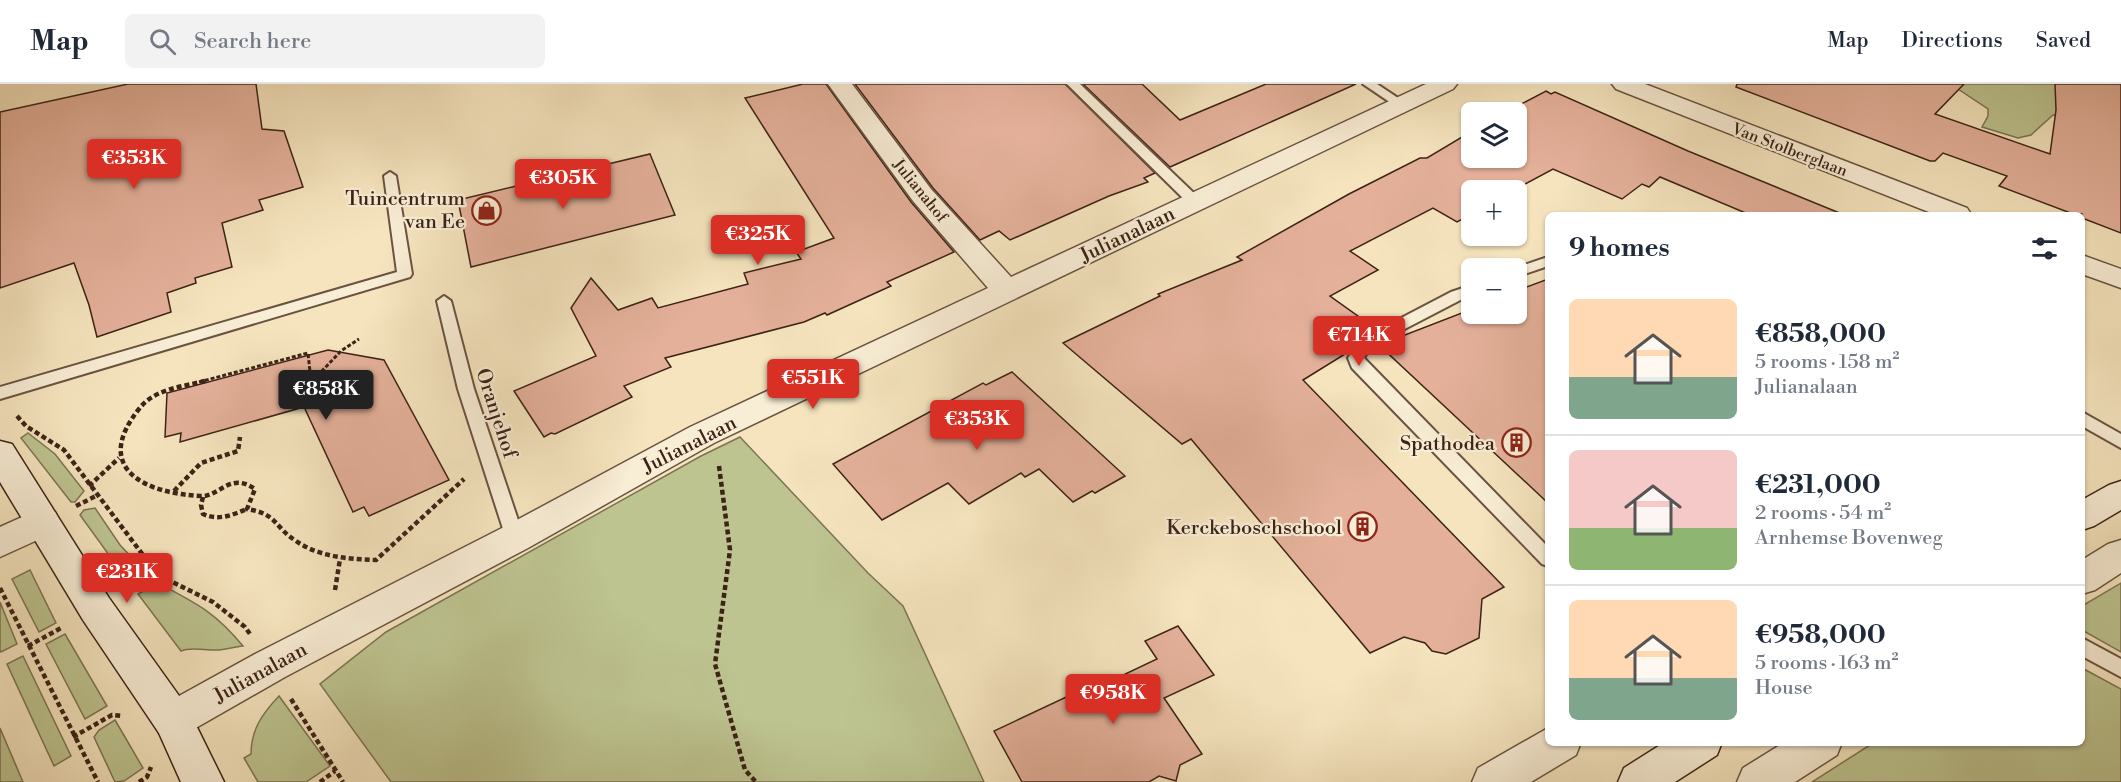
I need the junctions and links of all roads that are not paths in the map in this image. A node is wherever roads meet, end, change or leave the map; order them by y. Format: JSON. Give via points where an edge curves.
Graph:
{"nodes":[{"id":1,"x":840,"y":84,"type":"edge"},
{"id":2,"x":1073,"y":84,"type":"edge"},
{"id":3,"x":1369,"y":84,"type":"edge"},
{"id":4,"x":1445,"y":84,"type":"edge"},
{"id":5,"x":1623,"y":84,"type":"edge"},
{"id":6,"x":1401,"y":104,"type":"junction"},
{"id":7,"x":390,"y":176,"type":"dead end"},
{"id":8,"x":1195,"y":202,"type":"junction"},
{"id":9,"x":1951,"y":212,"type":"edge"},
{"id":10,"x":1545,"y":262,"type":"edge"},
{"id":11,"x":2085,"y":265,"type":"edge"},
{"id":12,"x":1527,"y":269,"type":"edge"},
{"id":13,"x":2121,"y":279,"type":"edge"},
{"id":14,"x":1008,"y":292,"type":"junction"},
{"id":15,"x":1461,"y":293,"type":"edge"},
{"id":16,"x":444,"y":301,"type":"dead end"},
{"id":17,"x":0,"y":393,"type":"edge"},
{"id":18,"x":2085,"y":420,"type":"edge"},
{"id":19,"x":2121,"y":442,"type":"edge"},
{"id":20,"x":0,"y":453,"type":"edge"},
{"id":21,"x":2121,"y":494,"type":"edge"},
{"id":22,"x":2085,"y":514,"type":"edge"},
{"id":23,"x":42,"y":522,"type":"junction"},
{"id":24,"x":516,"y":538,"type":"junction"},
{"id":25,"x":0,"y":543,"type":"edge"},
{"id":26,"x":2121,"y":554,"type":"edge"},
{"id":27,"x":1545,"y":556,"type":"edge"},
{"id":28,"x":2085,"y":577,"type":"edge"},
{"id":29,"x":2085,"y":648,"type":"edge"},
{"id":30,"x":2121,"y":669,"type":"edge"},
{"id":31,"x":173,"y":720,"type":"junction"},
{"id":32,"x":1554,"y":746,"type":"edge"},
{"id":33,"x":1696,"y":746,"type":"edge"},
{"id":34,"x":1816,"y":746,"type":"edge"},
{"id":35,"x":203,"y":782,"type":"edge"},
{"id":36,"x":1493,"y":782,"type":"edge"},
{"id":37,"x":1639,"y":782,"type":"edge"},
{"id":38,"x":1758,"y":782,"type":"edge"}],
"edges":[{"from":1,"to":14,"type":"street","name":"Julianahof","via":[[922,195]]},
{"from":2,"to":8,"type":"lane"},
{"from":3,"to":6,"type":"lane"},
{"from":4,"to":6,"type":"street","name":"Julianalaan"},
{"from":5,"to":9,"type":"street","name":"Van Stolberglaan"},
{"from":6,"to":8,"type":"street","name":"Julianalaan"},
{"from":7,"to":17,"type":"lane","via":[[405,274]]},
{"from":8,"to":14,"type":"street","name":"Julianalaan"},
{"from":10,"to":12,"type":"lane"},
{"from":11,"to":13,"type":"street"},
{"from":14,"to":24,"type":"street","name":"Julianalaan","via":[[702,435]]},
{"from":15,"to":27,"type":"lane","via":[[1364,344],[1356,358]]},
{"from":16,"to":24,"type":"lane","name":"Oranjehof","via":[[466,389]]},
{"from":18,"to":19,"type":"lane"},
{"from":20,"to":23,"type":"street"},
{"from":21,"to":22,"type":"street"},
{"from":23,"to":25,"type":"street"},
{"from":23,"to":31,"type":"street"},
{"from":24,"to":31,"type":"street","name":"Julianalaan"},
{"from":26,"to":28,"type":"street"},
{"from":29,"to":30,"type":"lane"},
{"from":31,"to":35,"type":"street"},
{"from":32,"to":36,"type":"street"},
{"from":33,"to":37,"type":"street"},
{"from":34,"to":38,"type":"street"}]}
